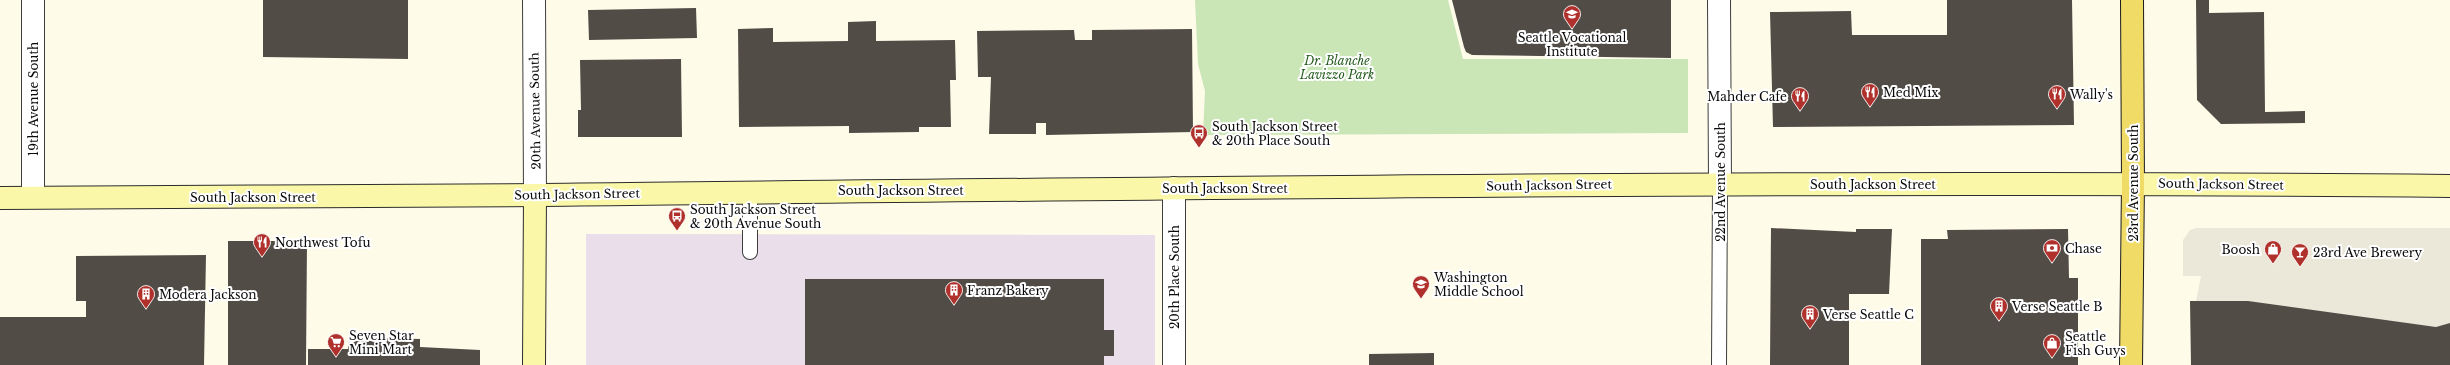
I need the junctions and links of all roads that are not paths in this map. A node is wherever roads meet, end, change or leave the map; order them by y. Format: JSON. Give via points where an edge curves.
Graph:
{"nodes":[{"id":1,"x":33,"y":0,"type":"edge"},
{"id":2,"x":534,"y":0,"type":"edge"},
{"id":3,"x":1719,"y":0,"type":"edge"},
{"id":4,"x":2132,"y":0,"type":"edge"},
{"id":5,"x":2134,"y":183,"type":"junction"},
{"id":6,"x":1720,"y":184,"type":"junction"},
{"id":7,"x":2450,"y":186,"type":"edge"},
{"id":8,"x":1174,"y":188,"type":"junction"},
{"id":9,"x":750,"y":192,"type":"junction"},
{"id":10,"x":535,"y":195,"type":"junction"},
{"id":11,"x":33,"y":197,"type":"junction"},
{"id":12,"x":0,"y":198,"type":"edge"},
{"id":13,"x":750,"y":252,"type":"dead end"},
{"id":14,"x":534,"y":365,"type":"edge"},
{"id":15,"x":1174,"y":365,"type":"edge"},
{"id":16,"x":1719,"y":365,"type":"edge"},
{"id":17,"x":2131,"y":365,"type":"edge"}],
"edges":[{"from":1,"to":11,"type":"street","name":"19th Avenue South"},
{"from":2,"to":10,"type":"street","name":"20th Avenue South"},
{"from":3,"to":6,"type":"street","name":"22nd Avenue South"},
{"from":4,"to":5,"type":"main road","name":"23rd Avenue South"},
{"from":5,"to":6,"type":"main road","name":"South Jackson Street"},
{"from":5,"to":7,"type":"main road","name":"South Jackson Street"},
{"from":5,"to":17,"type":"main road","name":"23rd Avenue South"},
{"from":6,"to":8,"type":"main road","name":"South Jackson Street"},
{"from":6,"to":16,"type":"lane","name":"22nd Avenue South"},
{"from":8,"to":9,"type":"main road","name":"South Jackson Street"},
{"from":8,"to":15,"type":"street","name":"20th Place South"},
{"from":9,"to":10,"type":"main road","name":"South Jackson Street"},
{"from":9,"to":13,"type":"lane"},
{"from":10,"to":11,"type":"main road","name":"South Jackson Street"},
{"from":10,"to":14,"type":"main road","name":"20th Avenue South"},
{"from":11,"to":12,"type":"main road","name":"South Jackson Street"}]}
